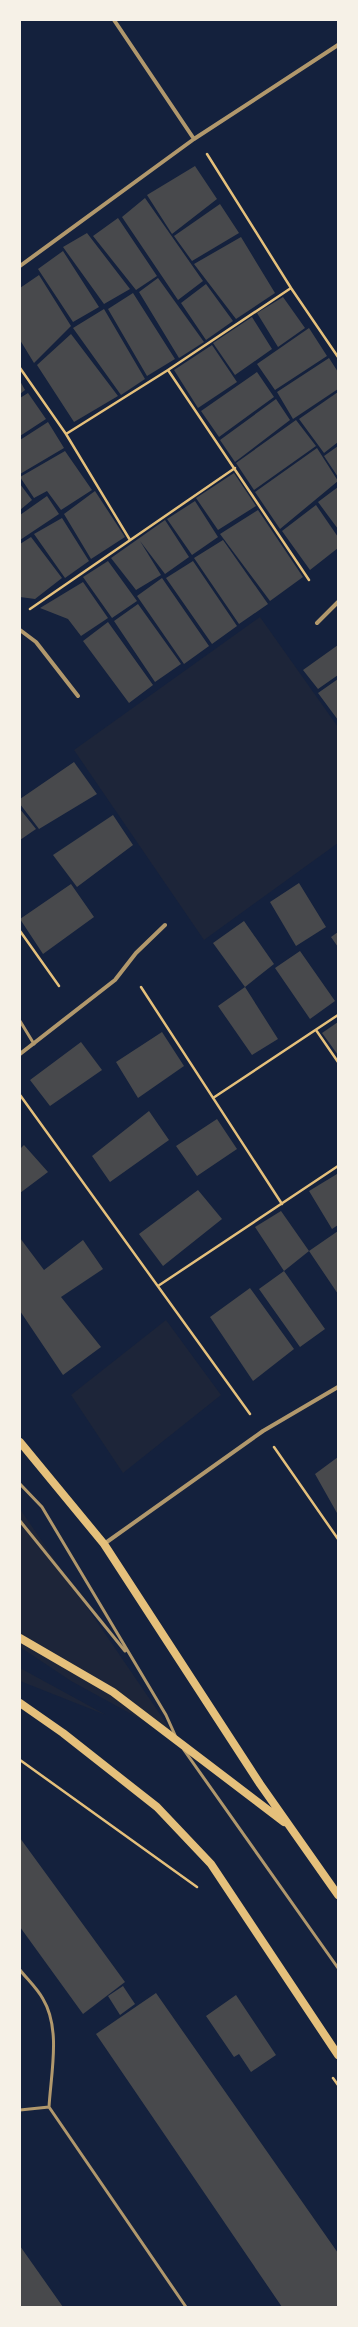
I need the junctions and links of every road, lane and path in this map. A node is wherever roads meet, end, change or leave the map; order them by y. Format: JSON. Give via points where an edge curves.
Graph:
{"nodes":[{"id":1,"x":114,"y":20,"type":"edge"},
{"id":2,"x":338,"y":46,"type":"edge"},
{"id":3,"x":194,"y":139,"type":"junction"},
{"id":4,"x":20,"y":266,"type":"edge"},
{"id":5,"x":291,"y":288,"type":"junction"},
{"id":6,"x":338,"y":357,"type":"edge"},
{"id":7,"x":20,"y":368,"type":"edge"},
{"id":8,"x":168,"y":370,"type":"junction"},
{"id":9,"x":66,"y":434,"type":"junction"},
{"id":10,"x":235,"y":468,"type":"junction"},
{"id":11,"x":130,"y":540,"type":"junction"},
{"id":12,"x":309,"y":580,"type":"dead end"},
{"id":13,"x":338,"y":602,"type":"edge"},
{"id":14,"x":30,"y":609,"type":"dead end"},
{"id":15,"x":317,"y":623,"type":"dead end"},
{"id":16,"x":20,"y":630,"type":"edge"},
{"id":17,"x":78,"y":696,"type":"dead end"},
{"id":18,"x":165,"y":925,"type":"dead end"},
{"id":19,"x":20,"y":931,"type":"edge"},
{"id":20,"x":59,"y":986,"type":"dead end"},
{"id":21,"x":141,"y":987,"type":"dead end"},
{"id":22,"x":338,"y":1015,"type":"edge"},
{"id":23,"x":20,"y":1021,"type":"edge"},
{"id":24,"x":316,"y":1030,"type":"junction"},
{"id":25,"x":34,"y":1044,"type":"junction"},
{"id":26,"x":20,"y":1054,"type":"edge"},
{"id":27,"x":338,"y":1062,"type":"edge"},
{"id":28,"x":20,"y":1095,"type":"edge"},
{"id":29,"x":213,"y":1098,"type":"junction"},
{"id":30,"x":338,"y":1166,"type":"edge"},
{"id":31,"x":282,"y":1204,"type":"junction"},
{"id":32,"x":158,"y":1286,"type":"junction"},
{"id":33,"x":338,"y":1387,"type":"edge"},
{"id":34,"x":263,"y":1432,"type":"junction"},
{"id":35,"x":20,"y":1442,"type":"edge"},
{"id":36,"x":20,"y":1484,"type":"edge"},
{"id":37,"x":20,"y":1521,"type":"edge"},
{"id":38,"x":338,"y":1539,"type":"edge"},
{"id":39,"x":104,"y":1544,"type":"junction"},
{"id":40,"x":20,"y":1638,"type":"edge"},
{"id":41,"x":132,"y":1660,"type":"junction"},
{"id":42,"x":20,"y":1703,"type":"edge"},
{"id":43,"x":176,"y":1739,"type":"junction"},
{"id":44,"x":20,"y":1760,"type":"edge"},
{"id":45,"x":291,"y":1828,"type":"junction"},
{"id":46,"x":198,"y":1888,"type":"dead end"},
{"id":47,"x":338,"y":1895,"type":"edge"},
{"id":48,"x":338,"y":1968,"type":"edge"},
{"id":49,"x":20,"y":1970,"type":"edge"},
{"id":50,"x":338,"y":2055,"type":"edge"},
{"id":51,"x":330,"y":2072,"type":"dead end"},
{"id":52,"x":338,"y":2085,"type":"edge"},
{"id":53,"x":49,"y":2107,"type":"junction"},
{"id":54,"x":20,"y":2110,"type":"edge"},
{"id":55,"x":186,"y":2307,"type":"edge"}],
"edges":[{"from":1,"to":3,"type":"street"},
{"from":2,"to":3,"type":"street"},
{"from":3,"to":4,"type":"street"},
{"from":3,"to":5,"type":"path","via":[[211,161]]},
{"from":5,"to":6,"type":"path"},
{"from":5,"to":8,"type":"path"},
{"from":7,"to":9,"type":"path"},
{"from":8,"to":9,"type":"path"},
{"from":8,"to":10,"type":"path"},
{"from":9,"to":11,"type":"path"},
{"from":10,"to":11,"type":"path"},
{"from":10,"to":12,"type":"path"},
{"from":11,"to":14,"type":"path"},
{"from":13,"to":15,"type":"street"},
{"from":16,"to":17,"type":"street","via":[[36,642]]},
{"from":18,"to":25,"type":"street","via":[[136,953],[115,980]]},
{"from":19,"to":20,"type":"path"},
{"from":21,"to":29,"type":"path"},
{"from":22,"to":24,"type":"path"},
{"from":23,"to":25,"type":"lane"},
{"from":24,"to":27,"type":"path"},
{"from":24,"to":29,"type":"path"},
{"from":25,"to":26,"type":"street"},
{"from":28,"to":32,"type":"path"},
{"from":29,"to":31,"type":"path"},
{"from":30,"to":31,"type":"path"},
{"from":31,"to":32,"type":"path"},
{"from":32,"to":34,"type":"path"},
{"from":33,"to":34,"type":"street"},
{"from":34,"to":38,"type":"path"},
{"from":34,"to":39,"type":"street"},
{"from":35,"to":39,"type":"main road"},
{"from":36,"to":41,"type":"lane","via":[[42,1508]]},
{"from":37,"to":41,"type":"lane"},
{"from":39,"to":45,"type":"main road"},
{"from":40,"to":43,"type":"main road","via":[[113,1692]]},
{"from":41,"to":43,"type":"lane","via":[[166,1715]]},
{"from":42,"to":50,"type":"main road","via":[[63,1733],[157,1807],[211,1864]]},
{"from":43,"to":45,"type":"main road"},
{"from":43,"to":48,"type":"lane"},
{"from":44,"to":46,"type":"path"},
{"from":45,"to":47,"type":"main road"},
{"from":49,"to":53,"type":"lane","via":[[43,1998],[51,2017],[53,2037]]},
{"from":51,"to":52,"type":"path"},
{"from":53,"to":54,"type":"lane"},
{"from":53,"to":55,"type":"lane"}]}
